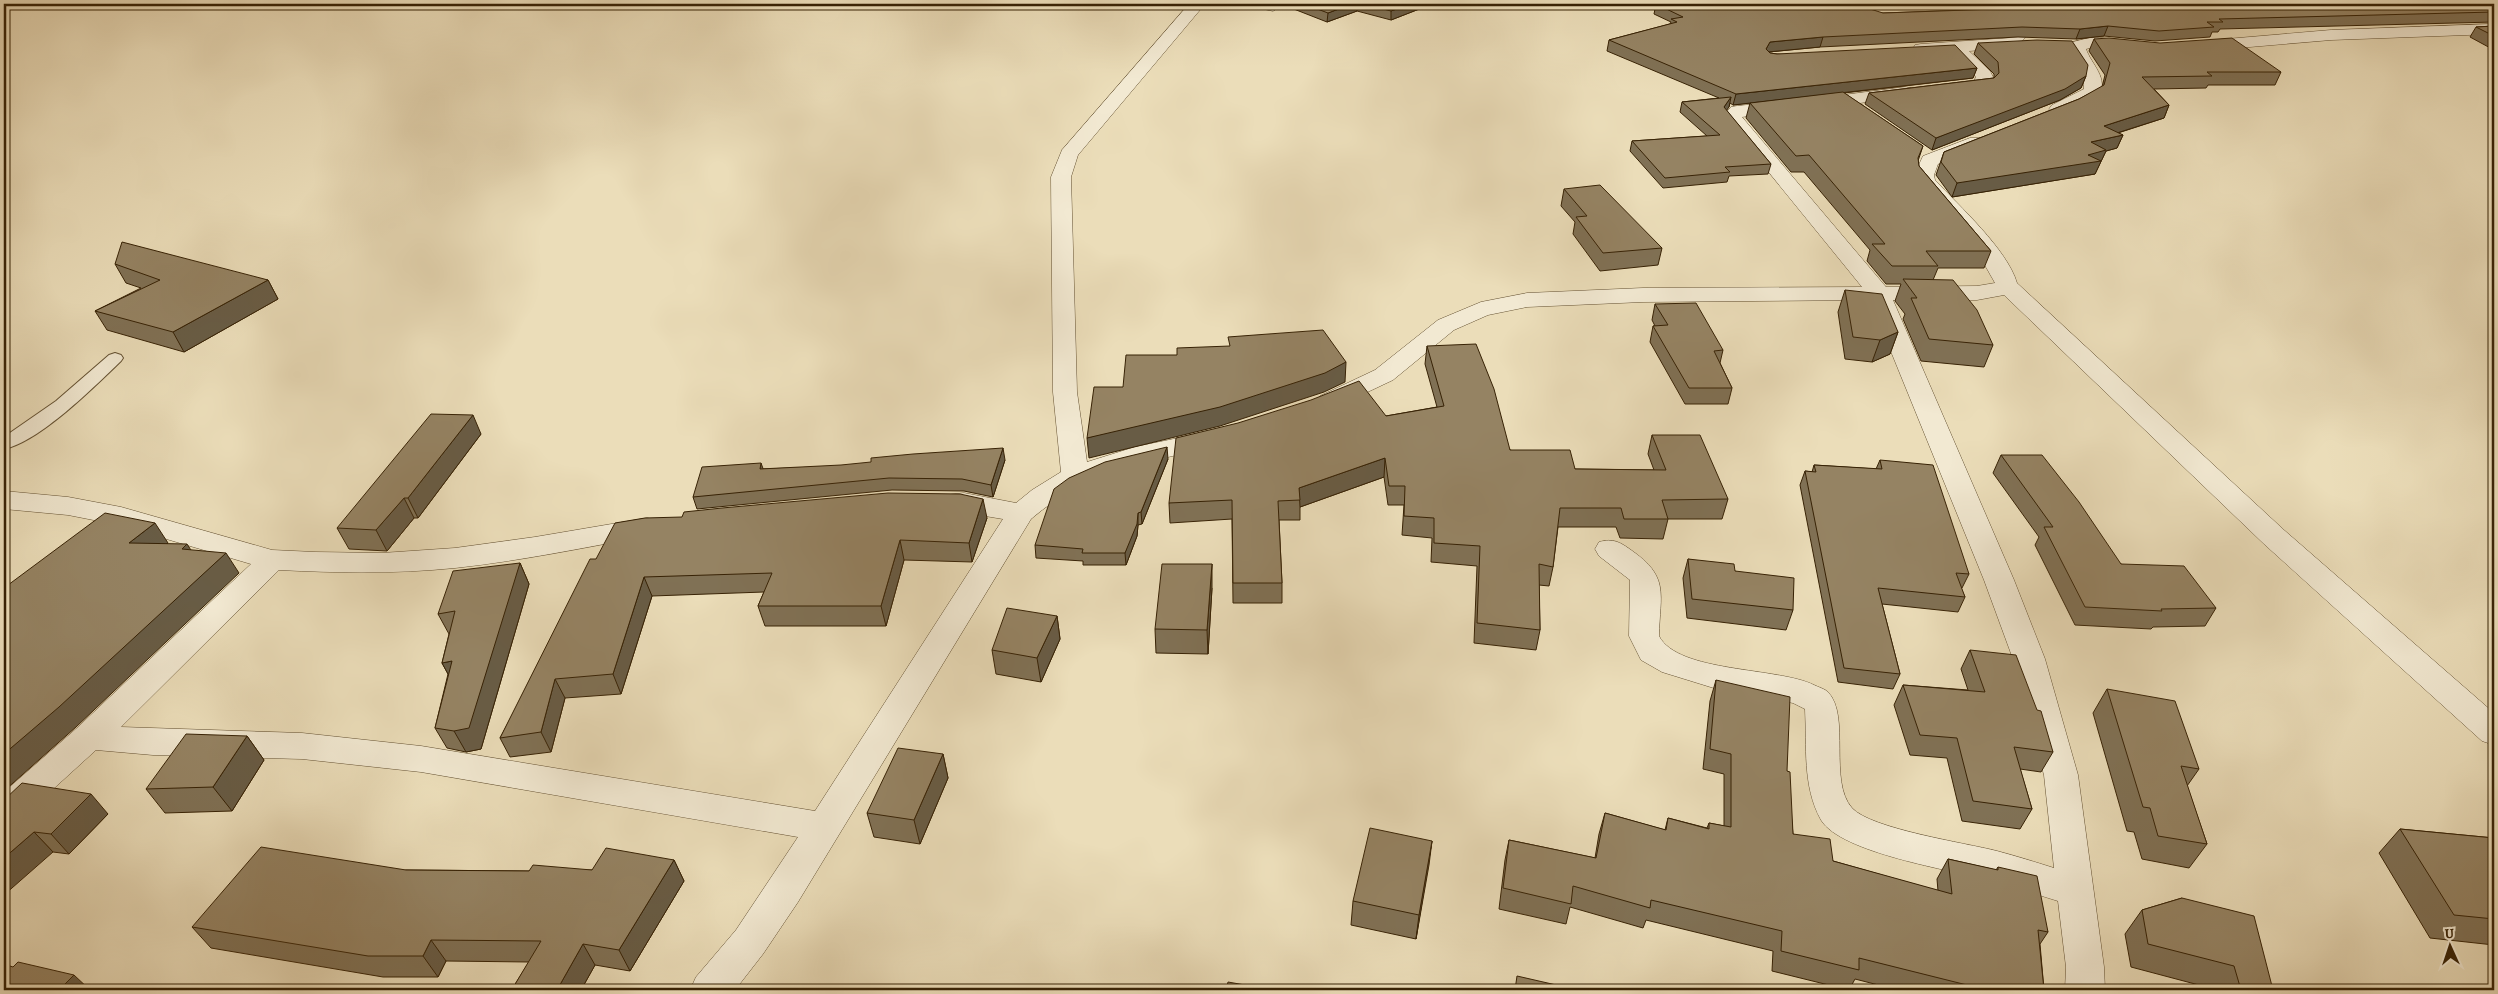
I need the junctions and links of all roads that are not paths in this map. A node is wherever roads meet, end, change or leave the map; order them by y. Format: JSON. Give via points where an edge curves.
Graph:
{"nodes":[{"id":1,"x":1197,"y":4,"type":"edge"},
{"id":2,"x":2007,"y":4,"type":"edge"},
{"id":3,"x":1992,"y":12,"type":"junction"},
{"id":4,"x":1976,"y":13,"type":"edge"},
{"id":5,"x":2494,"y":29,"type":"edge"},
{"id":6,"x":2181,"y":47,"type":"edge"},
{"id":7,"x":1956,"y":48,"type":"junction"},
{"id":8,"x":2155,"y":48,"type":"edge"},
{"id":9,"x":1909,"y":49,"type":"edge"},
{"id":10,"x":1938,"y":89,"type":"edge"},
{"id":11,"x":1919,"y":90,"type":"edge"},
{"id":12,"x":1824,"y":102,"type":"junction"},
{"id":13,"x":2039,"y":117,"type":"edge"},
{"id":14,"x":1883,"y":127,"type":"edge"},
{"id":15,"x":1994,"y":135,"type":"edge"},
{"id":16,"x":2007,"y":285,"type":"junction"},
{"id":17,"x":1878,"y":292,"type":"junction"},
{"id":18,"x":115,"y":358,"type":"dead end"},
{"id":19,"x":1308,"y":409,"type":"edge"},
{"id":20,"x":1230,"y":435,"type":"edge"},
{"id":21,"x":4,"y":444,"type":"edge"},
{"id":22,"x":1075,"y":474,"type":"junction"},
{"id":23,"x":4,"y":500,"type":"edge"},
{"id":24,"x":919,"y":501,"type":"edge"},
{"id":25,"x":1022,"y":513,"type":"junction"},
{"id":26,"x":668,"y":524,"type":"edge"},
{"id":27,"x":1609,"y":549,"type":"dead end"},
{"id":28,"x":272,"y":560,"type":"junction"},
{"id":29,"x":2494,"y":732,"type":"edge"},
{"id":30,"x":89,"y":737,"type":"junction"},
{"id":31,"x":4,"y":813,"type":"edge"},
{"id":32,"x":823,"y":827,"type":"junction"},
{"id":33,"x":2076,"y":891,"type":"junction"},
{"id":34,"x":710,"y":990,"type":"edge"},
{"id":35,"x":2084,"y":990,"type":"edge"}],
"edges":[{"from":1,"to":22,"type":"street","via":[[1069,154],[1061,177],[1065,392]]},
{"from":2,"to":3,"type":"street","via":[[1996,5],[1991,8]]},
{"from":3,"to":4,"type":"street"},
{"from":3,"to":7,"type":"street","via":[[2028,43]]},
{"from":5,"to":6,"type":"street","via":[[2331,35]]},
{"from":7,"to":9,"type":"street"},
{"from":7,"to":10,"type":"street","via":[[1984,75],[1984,84]]},
{"from":8,"to":13,"type":"street","via":[[2098,43],[2069,45],[2077,50],[2094,76],[2092,92]]},
{"from":11,"to":12,"type":"street"},
{"from":12,"to":14,"type":"street"},
{"from":12,"to":17,"type":"street","via":[[1737,110],[1732,116]]},
{"from":15,"to":16,"type":"street","via":[[1922,155],[1929,168],[1924,175],[1925,181],[1992,258]]},
{"from":16,"to":17,"type":"street","via":[[1977,293]]},
{"from":16,"to":29,"type":"street","via":[[2274,537]]},
{"from":17,"to":19,"type":"street","via":[[1643,295],[1527,300],[1481,308],[1446,325],[1384,375]]},
{"from":17,"to":33,"type":"street","via":[[2029,659],[2061,775]]},
{"from":18,"to":21,"type":"lane","via":[[58,409]]},
{"from":20,"to":22,"type":"street","via":[[1136,456]]},
{"from":22,"to":25,"type":"street","via":[[1037,498]]},
{"from":23,"to":28,"type":"street","via":[[68,506],[121,516]]},
{"from":24,"to":25,"type":"street","via":[[964,502]]},
{"from":25,"to":32,"type":"street","via":[[925,661]]},
{"from":26,"to":28,"type":"street","via":[[455,558],[382,563]]},
{"from":27,"to":33,"type":"street","via":[[1645,579],[1644,636],[1652,652],[1673,664],[1717,677],[1800,692],[1816,700],[1821,709],[1826,786],[1833,809],[1853,829],[2000,867]]},
{"from":28,"to":30,"type":"street"},
{"from":30,"to":31,"type":"street"},
{"from":30,"to":32,"type":"street","via":[[302,746],[421,759]]},
{"from":32,"to":34,"type":"street","via":[[769,912]]},
{"from":33,"to":35,"type":"street","via":[[2085,967]]}]}
